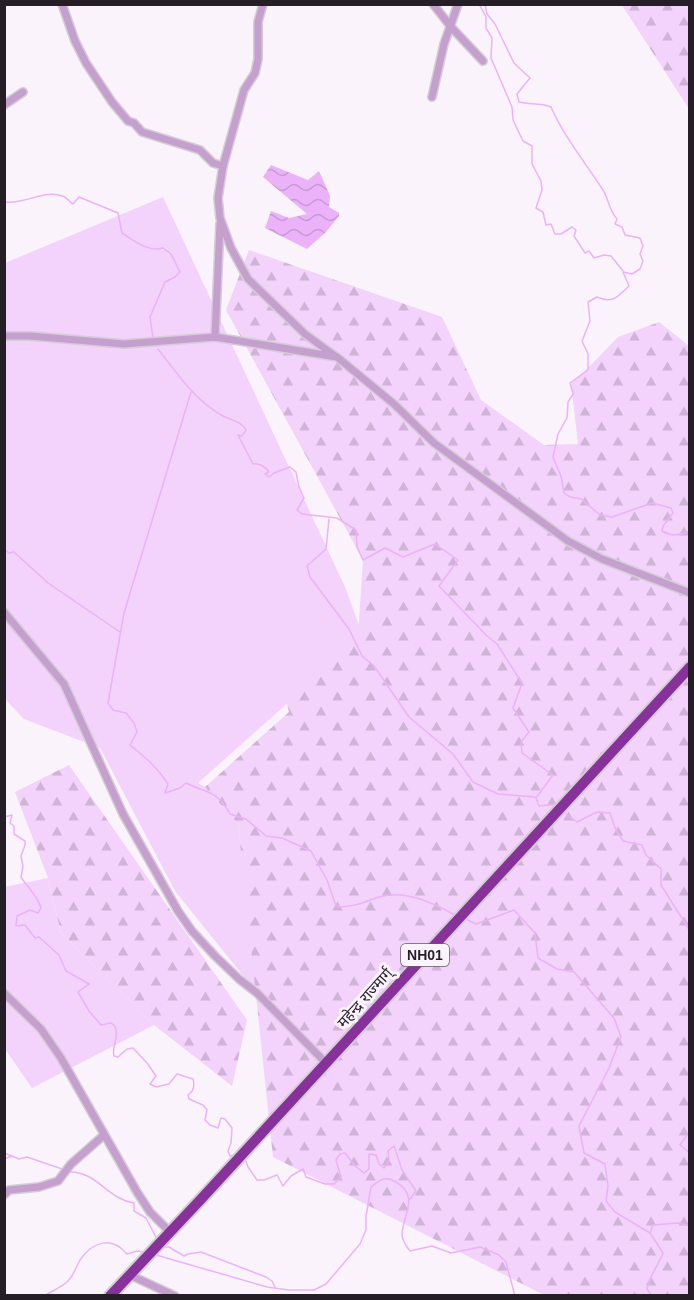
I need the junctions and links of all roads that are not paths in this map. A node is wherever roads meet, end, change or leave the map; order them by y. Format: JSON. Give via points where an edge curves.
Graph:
{"nodes":[{"id":1,"x":62,"y":4,"type":"edge"},
{"id":2,"x":263,"y":4,"type":"edge"},
{"id":3,"x":434,"y":4,"type":"edge"},
{"id":4,"x":458,"y":4,"type":"edge"},
{"id":5,"x":451,"y":27,"type":"junction"},
{"id":6,"x":483,"y":61,"type":"dead end"},
{"id":7,"x":23,"y":92,"type":"dead end"},
{"id":8,"x":432,"y":97,"type":"dead end"},
{"id":9,"x":4,"y":105,"type":"edge"},
{"id":10,"x":223,"y":166,"type":"junction"},
{"id":11,"x":220,"y":218,"type":"junction"},
{"id":12,"x":4,"y":336,"type":"edge"},
{"id":13,"x":215,"y":337,"type":"junction"},
{"id":14,"x":337,"y":357,"type":"junction"},
{"id":15,"x":690,"y":592,"type":"edge"},
{"id":16,"x":4,"y":612,"type":"edge"},
{"id":17,"x":690,"y":667,"type":"edge"},
{"id":18,"x":4,"y":993,"type":"edge"},
{"id":19,"x":326,"y":1063,"type":"junction"},
{"id":20,"x":104,"y":1136,"type":"junction"},
{"id":21,"x":4,"y":1195,"type":"edge"},
{"id":22,"x":170,"y":1232,"type":"junction"},
{"id":23,"x":130,"y":1275,"type":"junction"},
{"id":24,"x":111,"y":1295,"type":"edge"},
{"id":25,"x":175,"y":1296,"type":"edge"}],
"edges":[{"from":1,"to":10,"type":"street","via":[[87,63],[128,121],[142,132],[201,150],[213,163]]},
{"from":2,"to":10,"type":"street","via":[[255,73],[244,90]]},
{"from":3,"to":5,"type":"street"},
{"from":4,"to":5,"type":"street"},
{"from":5,"to":6,"type":"street"},
{"from":5,"to":8,"type":"street"},
{"from":7,"to":9,"type":"street"},
{"from":10,"to":11,"type":"street","via":[[218,198]]},
{"from":11,"to":13,"type":"street"},
{"from":11,"to":14,"type":"street","via":[[248,279],[305,334]]},
{"from":12,"to":13,"type":"street","via":[[124,344]]},
{"from":13,"to":14,"type":"street"},
{"from":14,"to":15,"type":"street","via":[[434,443],[568,541],[602,559]]},
{"from":16,"to":19,"type":"street","via":[[64,684],[123,814],[178,911],[215,956]]},
{"from":17,"to":19,"type":"highway","name":"महेन्द्र राज्मार्ग्","number":"NH01"},
{"from":18,"to":20,"type":"street","via":[[41,1029]]},
{"from":19,"to":22,"type":"highway","name":"महेन्द्र राज्मार्ग्","number":"NH01"},
{"from":20,"to":21,"type":"street","via":[[58,1181],[9,1190]]},
{"from":20,"to":22,"type":"street","via":[[144,1204]]},
{"from":22,"to":23,"type":"highway","name":"महेन्द्र राज्मार्ग्","number":"NH01"},
{"from":23,"to":24,"type":"highway","name":"महेन्द्र राज्मार्ग्","number":"NH01"},
{"from":23,"to":25,"type":"street"}]}
